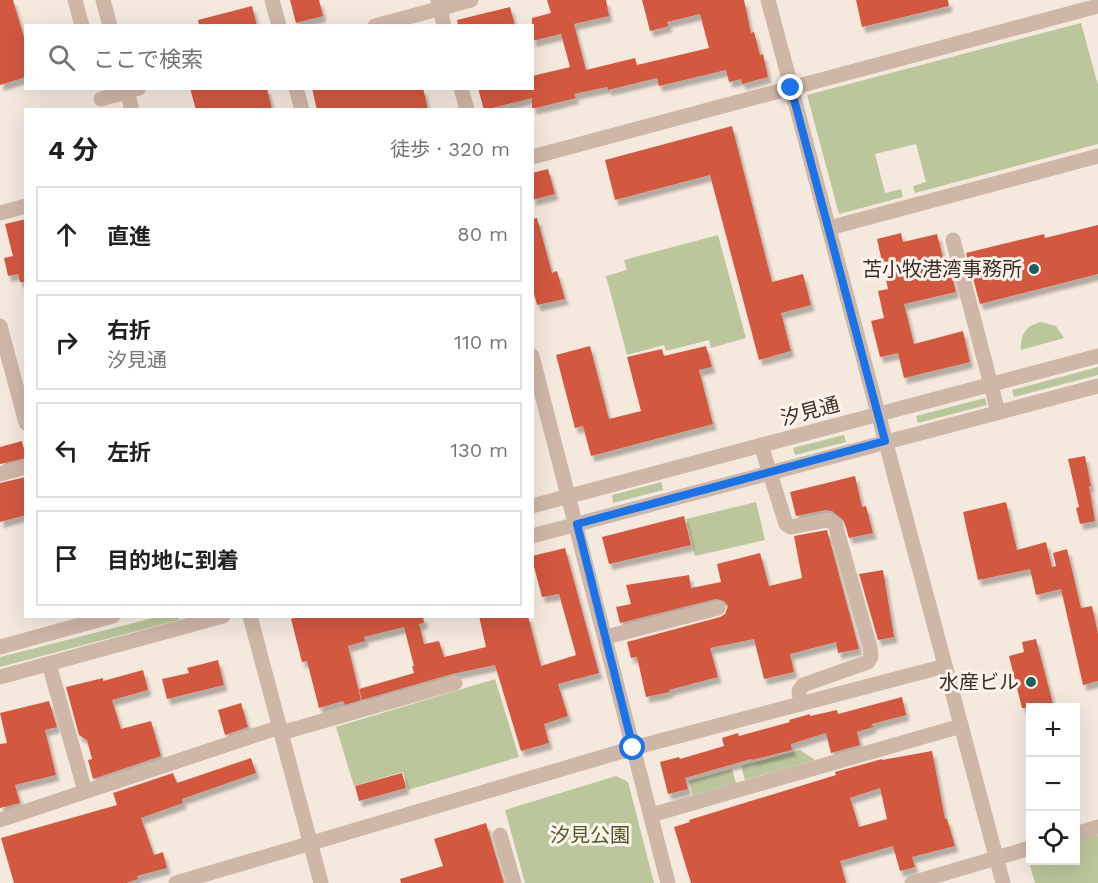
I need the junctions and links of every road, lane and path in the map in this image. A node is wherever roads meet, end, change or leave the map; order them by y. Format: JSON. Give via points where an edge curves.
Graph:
{"nodes":[{"id":1,"x":75,"y":0,"type":"edge"},
{"id":2,"x":103,"y":0,"type":"edge"},
{"id":3,"x":272,"y":0,"type":"edge"},
{"id":4,"x":471,"y":0,"type":"edge"},
{"id":5,"x":768,"y":0,"type":"edge"},
{"id":6,"x":439,"y":4,"type":"edge"},
{"id":7,"x":1098,"y":6,"type":"edge"},
{"id":8,"x":81,"y":24,"type":"edge"},
{"id":9,"x":109,"y":24,"type":"edge"},
{"id":10,"x":278,"y":24,"type":"edge"},
{"id":11,"x":381,"y":24,"type":"edge"},
{"id":12,"x":444,"y":24,"type":"edge"},
{"id":13,"x":791,"y":88,"type":"junction"},
{"id":14,"x":131,"y":90,"type":"edge"},
{"id":15,"x":297,"y":90,"type":"edge"},
{"id":16,"x":462,"y":90,"type":"edge"},
{"id":17,"x":101,"y":99,"type":"edge"},
{"id":18,"x":132,"y":108,"type":"edge"},
{"id":19,"x":301,"y":108,"type":"edge"},
{"id":20,"x":466,"y":108,"type":"edge"},
{"id":21,"x":534,"y":156,"type":"edge"},
{"id":22,"x":1098,"y":156,"type":"edge"},
{"id":23,"x":24,"y":207,"type":"edge"},
{"id":24,"x":0,"y":213,"type":"edge"},
{"id":25,"x":829,"y":228,"type":"junction"},
{"id":26,"x":953,"y":240,"type":"dead end"},
{"id":27,"x":0,"y":326,"type":"edge"},
{"id":28,"x":1098,"y":356,"type":"edge"},
{"id":29,"x":534,"y":363,"type":"edge"},
{"id":30,"x":990,"y":384,"type":"junction"},
{"id":31,"x":1098,"y":386,"type":"edge"},
{"id":32,"x":998,"y":412,"type":"junction"},
{"id":33,"x":878,"y":414,"type":"junction"},
{"id":34,"x":24,"y":416,"type":"edge"},
{"id":35,"x":885,"y":441,"type":"junction"},
{"id":36,"x":760,"y":445,"type":"junction"},
{"id":37,"x":24,"y":468,"type":"edge"},
{"id":38,"x":769,"y":472,"type":"junction"},
{"id":39,"x":0,"y":474,"type":"edge"},
{"id":40,"x":570,"y":496,"type":"junction"},
{"id":41,"x":534,"y":505,"type":"edge"},
{"id":42,"x":577,"y":524,"type":"junction"},
{"id":43,"x":534,"y":535,"type":"edge"},
{"id":44,"x":718,"y":609,"type":"dead end"},
{"id":45,"x":106,"y":618,"type":"edge"},
{"id":46,"x":216,"y":618,"type":"edge"},
{"id":47,"x":251,"y":618,"type":"edge"},
{"id":48,"x":606,"y":638,"type":"junction"},
{"id":49,"x":0,"y":647,"type":"edge"},
{"id":50,"x":49,"y":664,"type":"junction"},
{"id":51,"x":945,"y":666,"type":"junction"},
{"id":52,"x":0,"y":677,"type":"edge"},
{"id":53,"x":455,"y":682,"type":"dead end"},
{"id":54,"x":801,"y":704,"type":"junction"},
{"id":55,"x":961,"y":726,"type":"junction"},
{"id":56,"x":280,"y":730,"type":"junction"},
{"id":57,"x":633,"y":748,"type":"junction"},
{"id":58,"x":86,"y":791,"type":"junction"},
{"id":59,"x":651,"y":815,"type":"junction"},
{"id":60,"x":0,"y":820,"type":"edge"},
{"id":61,"x":1098,"y":827,"type":"edge"},
{"id":62,"x":1080,"y":833,"type":"edge"},
{"id":63,"x":500,"y":835,"type":"dead end"},
{"id":64,"x":310,"y":842,"type":"junction"},
{"id":65,"x":1026,"y":849,"type":"edge"},
{"id":66,"x":996,"y":858,"type":"junction"},
{"id":67,"x":176,"y":883,"type":"edge"},
{"id":68,"x":321,"y":883,"type":"edge"},
{"id":69,"x":514,"y":883,"type":"edge"},
{"id":70,"x":668,"y":883,"type":"edge"},
{"id":71,"x":912,"y":883,"type":"edge"},
{"id":72,"x":1003,"y":883,"type":"edge"}],
"edges":[{"from":1,"to":8,"type":"street"},
{"from":2,"to":9,"type":"street"},
{"from":3,"to":10,"type":"street"},
{"from":4,"to":6,"type":"street"},
{"from":5,"to":13,"type":"street"},
{"from":6,"to":11,"type":"street"},
{"from":6,"to":12,"type":"street"},
{"from":7,"to":13,"type":"street"},
{"from":13,"to":21,"type":"street"},
{"from":13,"to":25,"type":"street"},
{"from":14,"to":17,"type":"street"},
{"from":14,"to":18,"type":"street"},
{"from":15,"to":19,"type":"street"},
{"from":16,"to":20,"type":"street"},
{"from":22,"to":25,"type":"street"},
{"from":23,"to":24,"type":"street"},
{"from":25,"to":33,"type":"street"},
{"from":26,"to":30,"type":"street"},
{"from":27,"to":34,"type":"street"},
{"from":28,"to":30,"type":"street","name":"汐見通"},
{"from":29,"to":40,"type":"street"},
{"from":30,"to":32,"type":"street"},
{"from":30,"to":33,"type":"street","name":"汐見通"},
{"from":31,"to":32,"type":"street"},
{"from":32,"to":35,"type":"street"},
{"from":33,"to":35,"type":"street"},
{"from":33,"to":36,"type":"street","name":"汐見通"},
{"from":35,"to":38,"type":"street"},
{"from":35,"to":51,"type":"street"},
{"from":36,"to":38,"type":"street"},
{"from":36,"to":40,"type":"street","name":"汐見通"},
{"from":37,"to":39,"type":"street"},
{"from":38,"to":42,"type":"street"},
{"from":38,"to":54,"type":"street","via":[[786,524],[791,527],[828,520],[835,525],[870,647],[868,662],[802,684]]},
{"from":40,"to":41,"type":"street","name":"汐見通"},
{"from":40,"to":42,"type":"street"},
{"from":42,"to":43,"type":"street"},
{"from":42,"to":48,"type":"street"},
{"from":44,"to":48,"type":"street"},
{"from":45,"to":49,"type":"street"},
{"from":46,"to":50,"type":"street"},
{"from":47,"to":56,"type":"street"},
{"from":48,"to":57,"type":"street"},
{"from":50,"to":52,"type":"street"},
{"from":50,"to":58,"type":"street"},
{"from":51,"to":54,"type":"street"},
{"from":51,"to":55,"type":"street"},
{"from":53,"to":56,"type":"street"},
{"from":54,"to":57,"type":"street"},
{"from":55,"to":59,"type":"street"},
{"from":55,"to":66,"type":"street"},
{"from":56,"to":58,"type":"street"},
{"from":56,"to":64,"type":"street"},
{"from":57,"to":59,"type":"street"},
{"from":57,"to":64,"type":"street"},
{"from":58,"to":60,"type":"street"},
{"from":59,"to":70,"type":"street"},
{"from":61,"to":62,"type":"street"},
{"from":63,"to":69,"type":"street"},
{"from":64,"to":67,"type":"street"},
{"from":64,"to":68,"type":"street"},
{"from":65,"to":66,"type":"street"},
{"from":66,"to":71,"type":"street"},
{"from":66,"to":72,"type":"street"}]}
